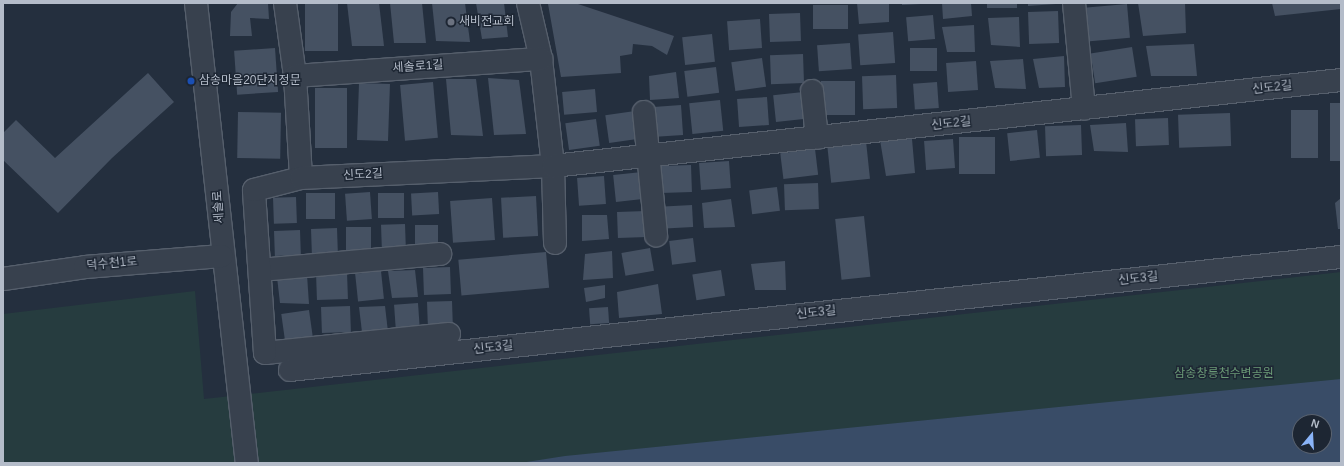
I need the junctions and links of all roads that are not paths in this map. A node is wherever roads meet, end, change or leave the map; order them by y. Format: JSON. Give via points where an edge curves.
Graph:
{"nodes":[{"id":1,"x":196,"y":3,"type":"edge"},
{"id":2,"x":285,"y":3,"type":"edge"},
{"id":3,"x":528,"y":3,"type":"edge"},
{"id":4,"x":1074,"y":3,"type":"edge"},
{"id":5,"x":541,"y":59,"type":"junction"},
{"id":6,"x":295,"y":76,"type":"junction"},
{"id":7,"x":1341,"y":80,"type":"edge"},
{"id":8,"x":812,"y":91,"type":"dead end"},
{"id":9,"x":1084,"y":109,"type":"junction"},
{"id":10,"x":644,"y":112,"type":"dead end"},
{"id":11,"x":817,"y":138,"type":"junction"},
{"id":12,"x":648,"y":156,"type":"junction"},
{"id":13,"x":553,"y":166,"type":"junction"},
{"id":14,"x":301,"y":178,"type":"junction"},
{"id":15,"x":656,"y":235,"type":"dead end"},
{"id":16,"x":555,"y":243,"type":"dead end"},
{"id":17,"x":440,"y":254,"type":"dead end"},
{"id":18,"x":222,"y":256,"type":"junction"},
{"id":19,"x":1341,"y":257,"type":"edge"},
{"id":20,"x":260,"y":270,"type":"junction"},
{"id":21,"x":3,"y":279,"type":"edge"},
{"id":22,"x":450,"y":334,"type":"dead end"},
{"id":23,"x":290,"y":370,"type":"dead end"},
{"id":24,"x":247,"y":463,"type":"edge"}],
"edges":[{"from":1,"to":18,"type":"street","name":"세솔로"},
{"from":2,"to":6,"type":"street"},
{"from":3,"to":5,"type":"street"},
{"from":4,"to":9,"type":"street"},
{"from":5,"to":6,"type":"street","name":"세솔로1길"},
{"from":5,"to":13,"type":"street"},
{"from":6,"to":14,"type":"street"},
{"from":7,"to":9,"type":"street","name":"신도2길"},
{"from":8,"to":11,"type":"street"},
{"from":9,"to":11,"type":"street","name":"신도2길"},
{"from":10,"to":12,"type":"street"},
{"from":11,"to":12,"type":"street","name":"신도2길"},
{"from":12,"to":13,"type":"street","name":"신도2길"},
{"from":12,"to":15,"type":"street"},
{"from":13,"to":14,"type":"street","name":"신도2길"},
{"from":13,"to":16,"type":"street"},
{"from":14,"to":20,"type":"street","name":"신도2길","via":[[254,190]]},
{"from":17,"to":20,"type":"street"},
{"from":18,"to":21,"type":"street","name":"덕수천1로","via":[[86,267]]},
{"from":18,"to":24,"type":"street","name":"세솔로"},
{"from":19,"to":23,"type":"street","name":"신도3길"},
{"from":20,"to":22,"type":"street","name":"신도2길","via":[[265,353]]}]}
